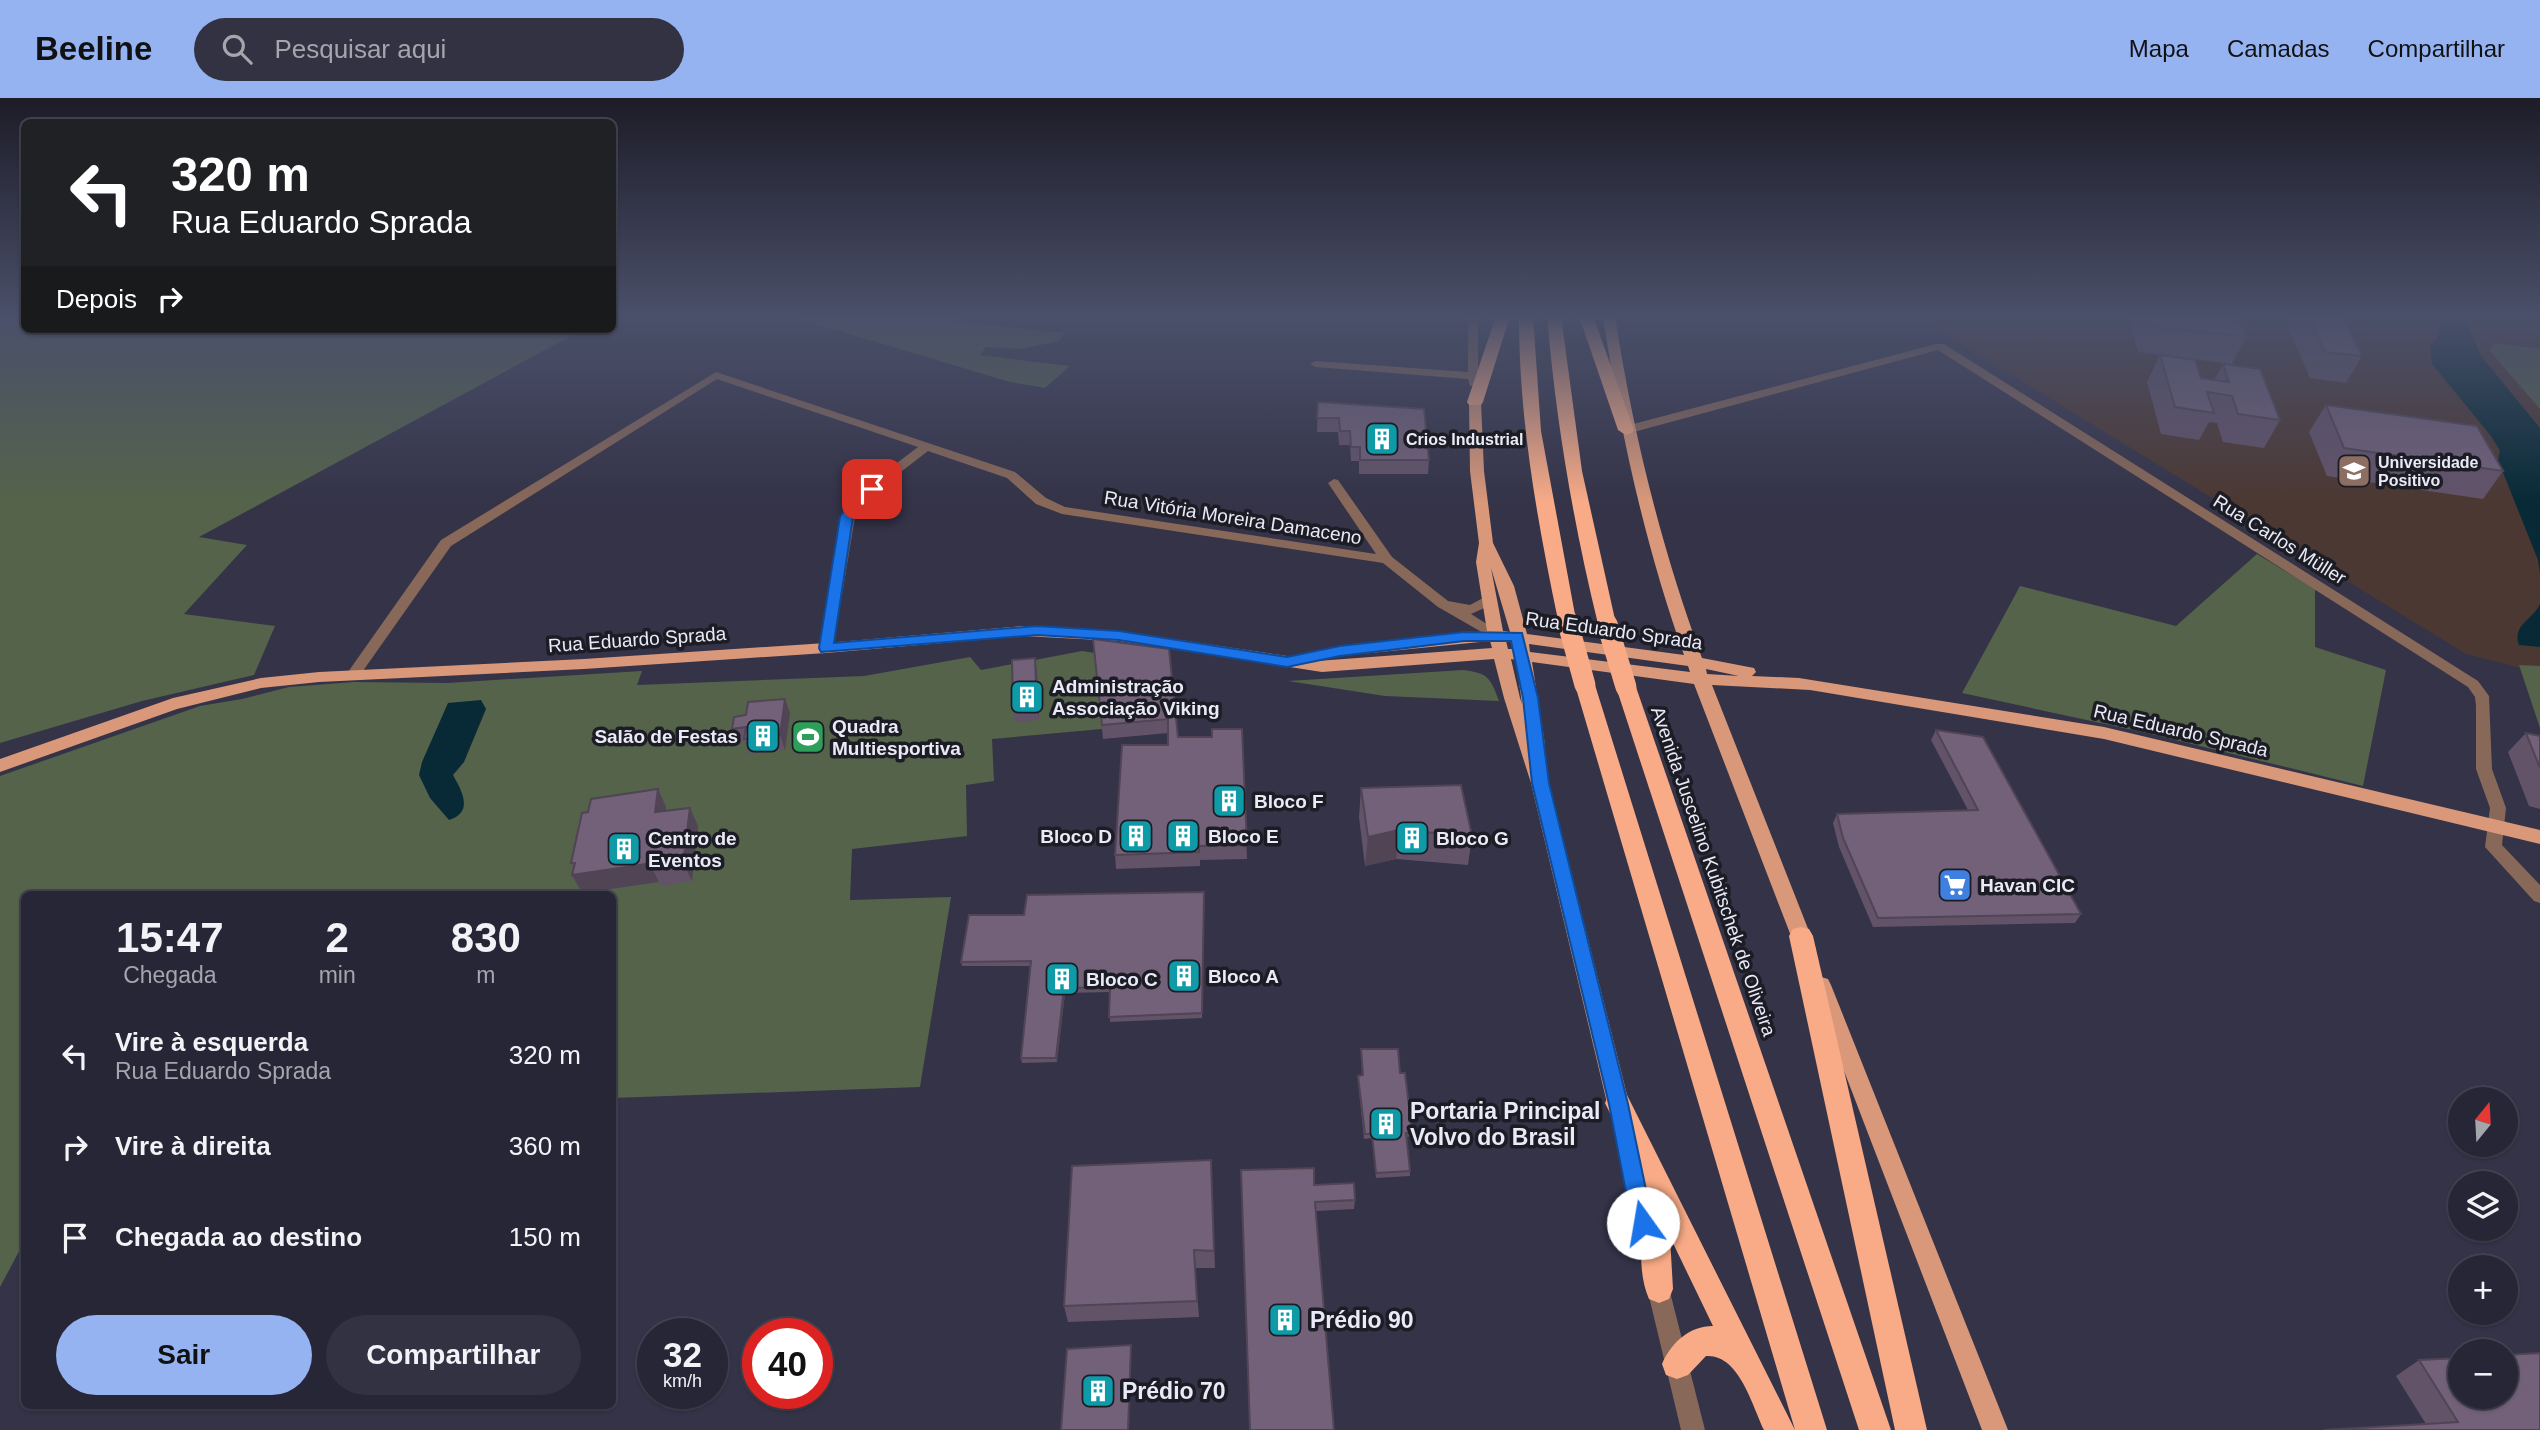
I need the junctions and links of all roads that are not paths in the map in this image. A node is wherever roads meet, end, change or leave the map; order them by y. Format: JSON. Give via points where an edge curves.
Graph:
{"nodes":[{"id":1,"x":711,"y":378,"type":"edge"},
{"id":2,"x":725,"y":378,"type":"edge"},
{"id":3,"x":1473,"y":378,"type":"edge"},
{"id":4,"x":1483,"y":378,"type":"edge"},
{"id":5,"x":1529,"y":378,"type":"edge"},
{"id":6,"x":1561,"y":378,"type":"edge"},
{"id":7,"x":1608,"y":378,"type":"edge"},
{"id":8,"x":1618,"y":378,"type":"edge"},
{"id":9,"x":1820,"y":378,"type":"edge"},
{"id":10,"x":1991,"y":378,"type":"edge"},
{"id":11,"x":1475,"y":402,"type":"junction"},
{"id":12,"x":1626,"y":430,"type":"junction"},
{"id":13,"x":927,"y":446,"type":"junction"},
{"id":14,"x":1334,"y":484,"type":"dead end"},
{"id":15,"x":1486,"y":543,"type":"junction"},
{"id":16,"x":1387,"y":560,"type":"junction"},
{"id":17,"x":1488,"y":601,"type":"junction"},
{"id":18,"x":1443,"y":604,"type":"junction"},
{"id":19,"x":1497,"y":635,"type":"junction"},
{"id":20,"x":1517,"y":637,"type":"junction"},
{"id":21,"x":826,"y":648,"type":"junction"},
{"id":22,"x":1501,"y":653,"type":"junction"},
{"id":23,"x":1521,"y":654,"type":"junction"},
{"id":24,"x":1287,"y":662,"type":"junction"},
{"id":25,"x":1695,"y":662,"type":"junction"},
{"id":26,"x":353,"y":675,"type":"junction"},
{"id":27,"x":1700,"y":679,"type":"junction"},
{"id":28,"x":1749,"y":682,"type":"junction"},
{"id":29,"x":1809,"y":685,"type":"junction"},
{"id":30,"x":1713,"y":715,"type":"junction"},
{"id":31,"x":0,"y":766,"type":"edge"},
{"id":32,"x":1541,"y":783,"type":"junction"},
{"id":33,"x":2494,"y":827,"type":"junction"},
{"id":34,"x":2540,"y":838,"type":"edge"},
{"id":35,"x":2540,"y":896,"type":"edge"},
{"id":36,"x":1801,"y":936,"type":"junction"},
{"id":37,"x":1618,"y":1104,"type":"junction"},
{"id":38,"x":1663,"y":1196,"type":"junction"},
{"id":39,"x":1659,"y":1289,"type":"junction"},
{"id":40,"x":1745,"y":1357,"type":"junction"},
{"id":41,"x":1677,"y":1364,"type":"junction"},
{"id":42,"x":1693,"y":1430,"type":"edge"},
{"id":43,"x":1780,"y":1430,"type":"edge"},
{"id":44,"x":1811,"y":1430,"type":"edge"},
{"id":45,"x":1875,"y":1430,"type":"edge"},
{"id":46,"x":1911,"y":1430,"type":"edge"},
{"id":47,"x":1995,"y":1430,"type":"edge"}],
"edges":[{"from":1,"to":26,"type":"street","name":"Rua Vitória Moreira Damaceno","via":[[446,542]]},
{"from":2,"to":13,"type":"street","name":"Rua Vitória Moreira Damaceno"},
{"from":3,"to":11,"type":"street"},
{"from":4,"to":11,"type":"highway"},
{"from":5,"to":44,"type":"highway","bridge":true,"via":[[1547,524],[1567,620]]},
{"from":6,"to":45,"type":"highway","name":"Avenida Juscelino Kubitschek de Oliveira","bridge":true,"via":[[1568,441],[1607,624]]},
{"from":7,"to":12,"type":"highway"},
{"from":8,"to":12,"type":"main road"},
{"from":9,"to":12,"type":"street","name":"Rua Carlos Müller"},
{"from":10,"to":33,"type":"street","name":"Rua Carlos Müller","via":[[2473,684],[2484,706],[2484,769],[2498,808]]},
{"from":11,"to":15,"type":"main road"},
{"from":12,"to":25,"type":"main road","via":[[1655,545]]},
{"from":13,"to":16,"type":"street","name":"Rua Vitória Moreira Damaceno","via":[[1011,475],[1041,501],[1073,513]]},
{"from":13,"to":21,"type":"street","via":[[850,510]]},
{"from":14,"to":16,"type":"street"},
{"from":15,"to":17,"type":"main road","via":[[1483,562]]},
{"from":15,"to":20,"type":"main road","via":[[1500,563]]},
{"from":16,"to":18,"type":"street"},
{"from":17,"to":18,"type":"street","via":[[1472,610]]},
{"from":17,"to":19,"type":"main road"},
{"from":18,"to":19,"type":"street"},
{"from":19,"to":20,"type":"main road","name":"Rua Eduardo Sprada"},
{"from":19,"to":22,"type":"main road"},
{"from":19,"to":24,"type":"main road","name":"Rua Eduardo Sprada","via":[[1340,651]]},
{"from":20,"to":23,"type":"main road"},
{"from":20,"to":25,"type":"main road","name":"Rua Eduardo Sprada"},
{"from":21,"to":24,"type":"main road","name":"Rua Eduardo Sprada","via":[[1044,631],[1119,636]]},
{"from":21,"to":26,"type":"main road","name":"Rua Eduardo Sprada"},
{"from":22,"to":23,"type":"main road","name":"Rua Eduardo Sprada"},
{"from":22,"to":24,"type":"main road","name":"Rua Eduardo Sprada","via":[[1342,667]]},
{"from":22,"to":32,"type":"main road"},
{"from":23,"to":27,"type":"main road","name":"Rua Eduardo Sprada"},
{"from":23,"to":32,"type":"main road"},
{"from":25,"to":27,"type":"main road"},
{"from":25,"to":29,"type":"main road","name":"Rua Eduardo Sprada"},
{"from":26,"to":31,"type":"main road","name":"Rua Eduardo Sprada","via":[[271,682],[206,695]]},
{"from":27,"to":28,"type":"main road","name":"Rua Eduardo Sprada"},
{"from":27,"to":30,"type":"main road"},
{"from":28,"to":29,"type":"main road","name":"Rua Eduardo Sprada"},
{"from":28,"to":30,"type":"main road","via":[[1725,691]]},
{"from":29,"to":33,"type":"main road","name":"Rua Eduardo Sprada","via":[[2104,733]]},
{"from":30,"to":36,"type":"main road"},
{"from":32,"to":37,"type":"main road"},
{"from":33,"to":34,"type":"main road","name":"Rua Eduardo Sprada"},
{"from":33,"to":35,"type":"street","name":"Rua Carlos Müller","via":[[2493,847]]},
{"from":36,"to":46,"type":"highway"},
{"from":36,"to":47,"type":"main road"},
{"from":37,"to":38,"type":"highway"},
{"from":37,"to":39,"type":"street"},
{"from":38,"to":39,"type":"highway","via":[[1655,1225]]},
{"from":38,"to":40,"type":"highway"},
{"from":39,"to":41,"type":"street"},
{"from":40,"to":41,"type":"highway","via":[[1728,1343],[1714,1340],[1698,1342]]},
{"from":40,"to":43,"type":"highway"},
{"from":41,"to":42,"type":"street"}]}
